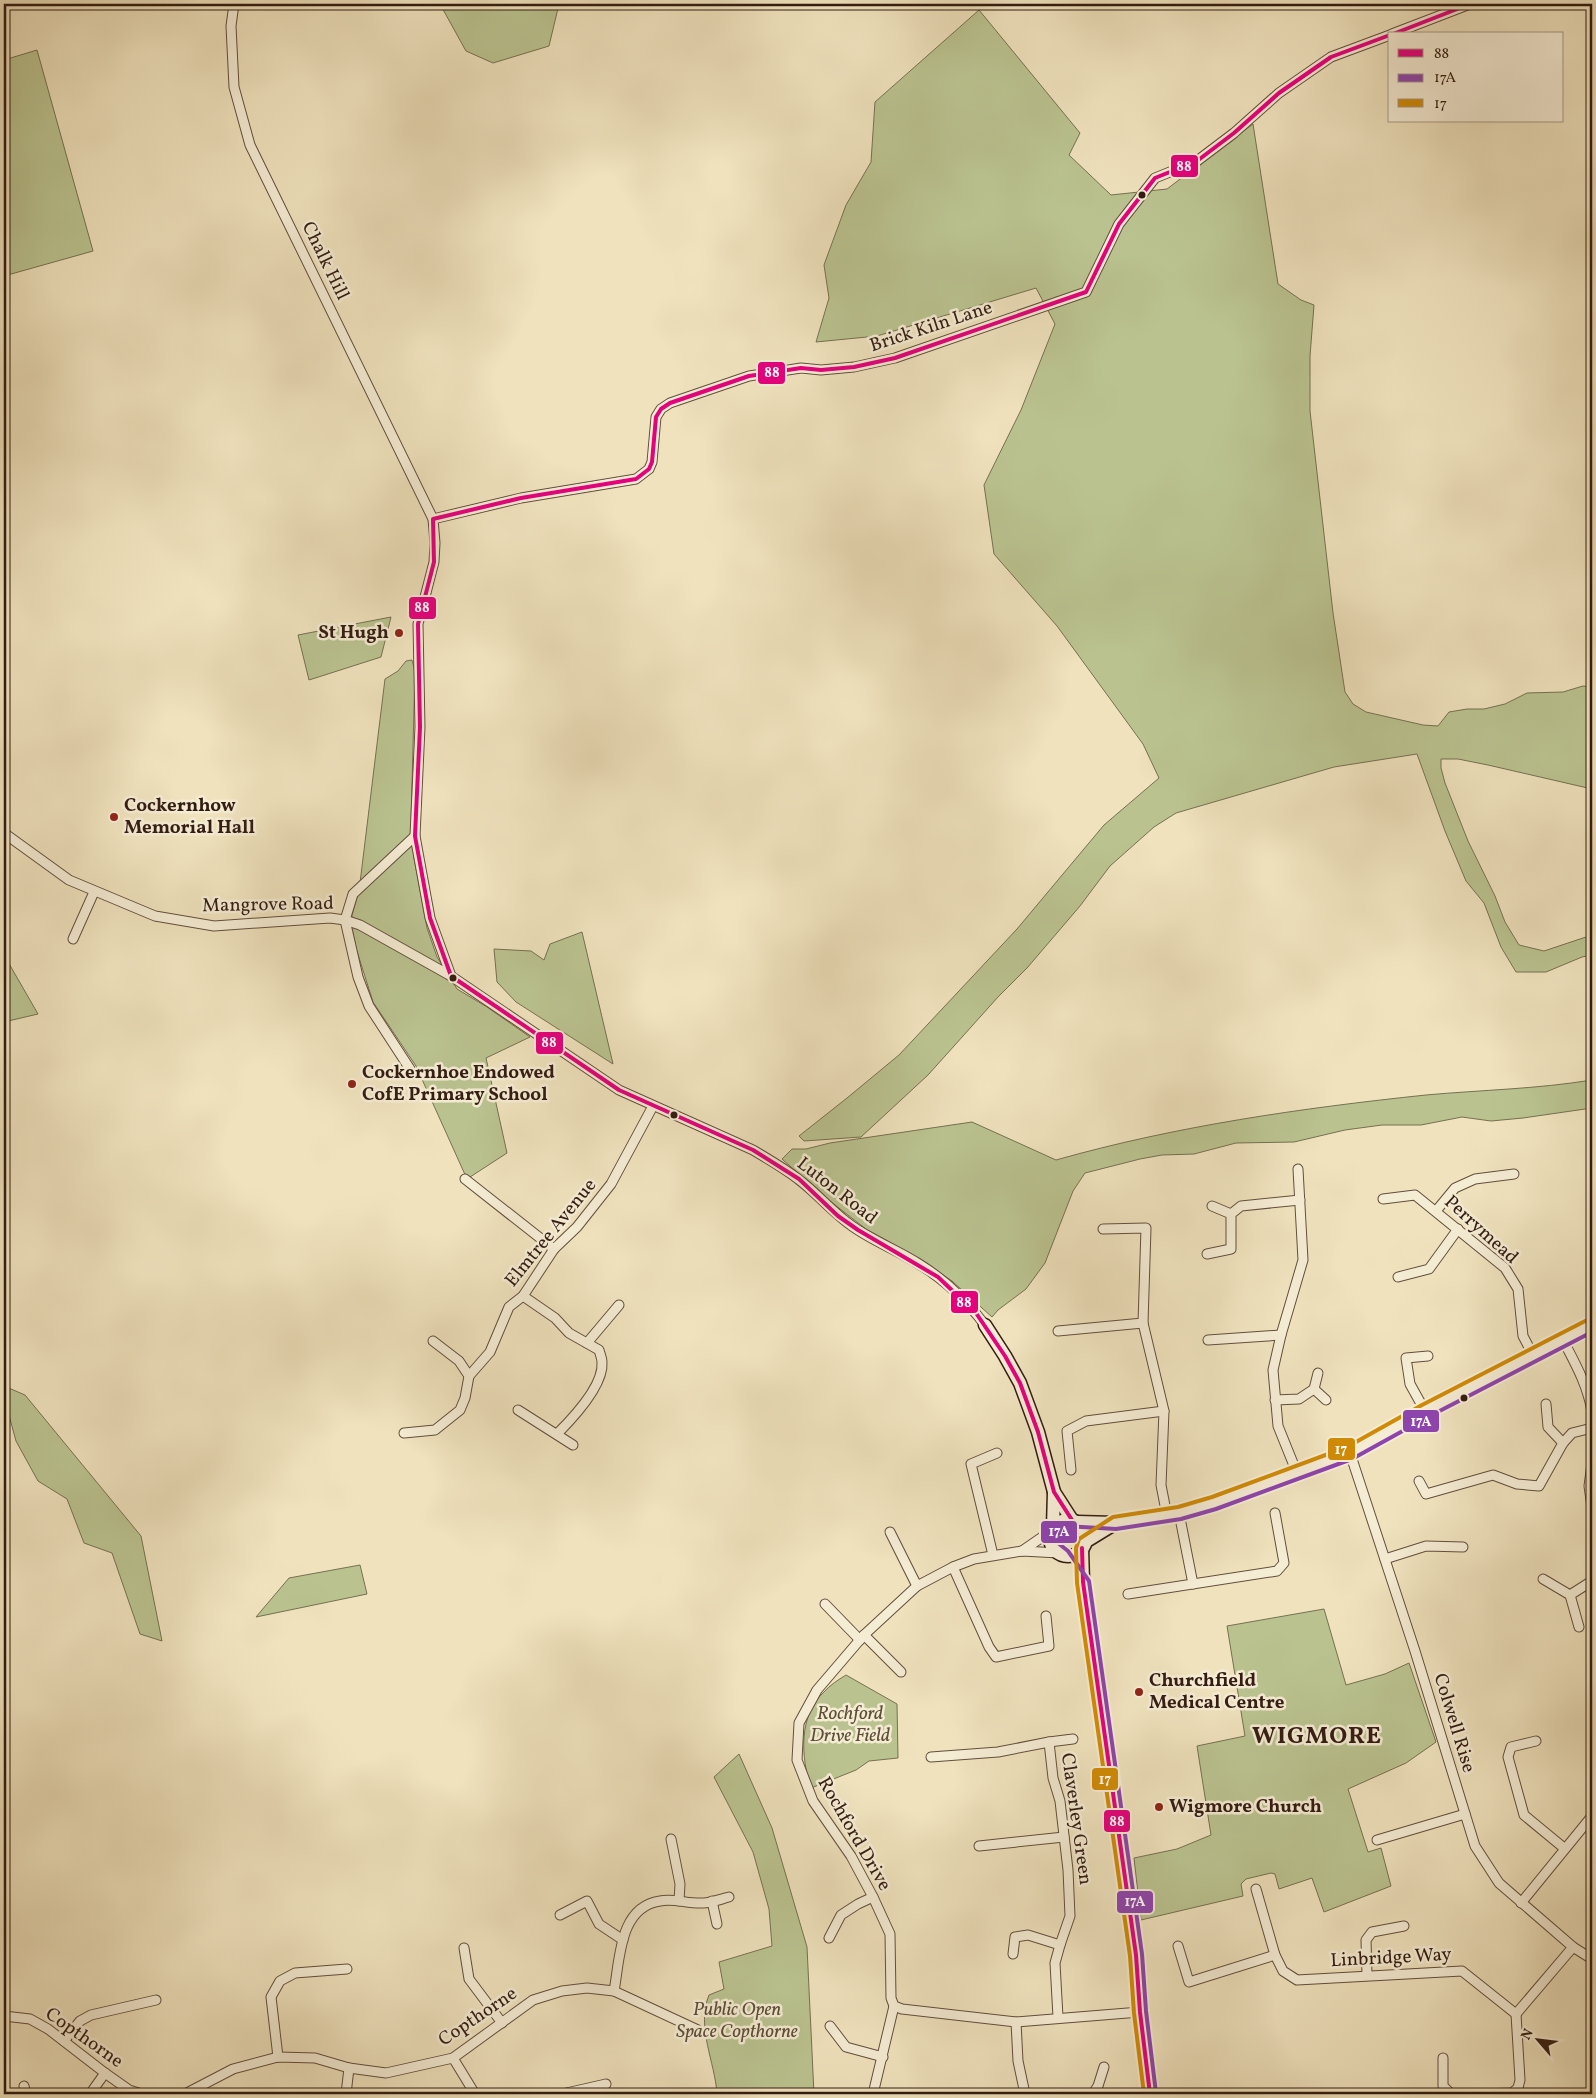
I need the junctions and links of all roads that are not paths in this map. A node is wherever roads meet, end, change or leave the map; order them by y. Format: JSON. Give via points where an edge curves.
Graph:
{"nodes":[{"id":1,"x":234,"y":4,"type":"edge"},
{"id":2,"x":1470,"y":4,"type":"edge"},
{"id":3,"x":1396,"y":32,"type":"edge"},
{"id":4,"x":1388,"y":35,"type":"edge"},
{"id":5,"x":433,"y":519,"type":"junction"},
{"id":6,"x":4,"y":833,"type":"edge"},
{"id":7,"x":414,"y":836,"type":"junction"},
{"id":8,"x":94,"y":892,"type":"junction"},
{"id":9,"x":345,"y":920,"type":"junction"},
{"id":10,"x":73,"y":939,"type":"dead end"},
{"id":11,"x":451,"y":976,"type":"junction"},
{"id":12,"x":410,"y":1069,"type":"dead end"},
{"id":13,"x":653,"y":1106,"type":"junction"},
{"id":14,"x":1298,"y":1169,"type":"dead end"},
{"id":15,"x":1514,"y":1174,"type":"dead end"},
{"id":16,"x":464,"y":1179,"type":"dead end"},
{"id":17,"x":1383,"y":1199,"type":"dead end"},
{"id":18,"x":1300,"y":1200,"type":"junction"},
{"id":19,"x":1212,"y":1206,"type":"dead end"},
{"id":20,"x":1436,"y":1211,"type":"junction"},
{"id":21,"x":1231,"y":1214,"type":"junction"},
{"id":22,"x":1103,"y":1229,"type":"dead end"},
{"id":23,"x":1458,"y":1229,"type":"junction"},
{"id":24,"x":554,"y":1249,"type":"junction"},
{"id":25,"x":1207,"y":1254,"type":"dead end"},
{"id":26,"x":1398,"y":1277,"type":"dead end"},
{"id":27,"x":523,"y":1296,"type":"junction"},
{"id":28,"x":619,"y":1306,"type":"dead end"},
{"id":29,"x":1142,"y":1323,"type":"junction"},
{"id":30,"x":1592,"y":1325,"type":"edge"},
{"id":31,"x":985,"y":1326,"type":"joint"},
{"id":32,"x":1058,"y":1331,"type":"dead end"},
{"id":33,"x":1281,"y":1334,"type":"junction"},
{"id":34,"x":1208,"y":1340,"type":"dead end"},
{"id":35,"x":1563,"y":1340,"type":"junction"},
{"id":36,"x":433,"y":1341,"type":"dead end"},
{"id":37,"x":588,"y":1343,"type":"junction"},
{"id":38,"x":1533,"y":1355,"type":"junction"},
{"id":39,"x":1428,"y":1356,"type":"dead end"},
{"id":40,"x":1318,"y":1374,"type":"dead end"},
{"id":41,"x":469,"y":1376,"type":"junction"},
{"id":42,"x":1314,"y":1389,"type":"junction"},
{"id":43,"x":1275,"y":1400,"type":"junction"},
{"id":44,"x":1326,"y":1400,"type":"dead end"},
{"id":45,"x":1546,"y":1404,"type":"dead end"},
{"id":46,"x":518,"y":1410,"type":"dead end"},
{"id":47,"x":1164,"y":1411,"type":"junction"},
{"id":48,"x":1424,"y":1411,"type":"junction"},
{"id":49,"x":1592,"y":1412,"type":"edge"},
{"id":50,"x":1592,"y":1428,"type":"edge"},
{"id":51,"x":404,"y":1433,"type":"dead end"},
{"id":52,"x":557,"y":1434,"type":"junction"},
{"id":53,"x":1563,"y":1443,"type":"junction"},
{"id":54,"x":573,"y":1446,"type":"dead end"},
{"id":55,"x":1350,"y":1452,"type":"junction"},
{"id":56,"x":997,"y":1453,"type":"dead end"},
{"id":57,"x":1592,"y":1464,"type":"edge"},
{"id":58,"x":1070,"y":1470,"type":"dead end"},
{"id":59,"x":1297,"y":1473,"type":"junction"},
{"id":60,"x":1420,"y":1481,"type":"dead end"},
{"id":61,"x":1054,"y":1492,"type":"junction"},
{"id":62,"x":1592,"y":1504,"type":"edge"},
{"id":63,"x":1173,"y":1514,"type":"junction"},
{"id":64,"x":1274,"y":1514,"type":"dead end"},
{"id":65,"x":1075,"y":1521,"type":"junction"},
{"id":66,"x":1116,"y":1523,"type":"junction"},
{"id":67,"x":1052,"y":1529,"type":"junction"},
{"id":68,"x":890,"y":1532,"type":"dead end"},
{"id":69,"x":1083,"y":1545,"type":"junction"},
{"id":70,"x":1463,"y":1547,"type":"dead end"},
{"id":71,"x":1022,"y":1551,"type":"junction"},
{"id":72,"x":1061,"y":1554,"type":"junction"},
{"id":73,"x":993,"y":1555,"type":"junction"},
{"id":74,"x":1385,"y":1559,"type":"junction"},
{"id":75,"x":953,"y":1567,"type":"junction"},
{"id":76,"x":1544,"y":1579,"type":"dead end"},
{"id":77,"x":1592,"y":1581,"type":"edge"},
{"id":78,"x":1084,"y":1582,"type":"junction"},
{"id":79,"x":1193,"y":1584,"type":"junction"},
{"id":80,"x":916,"y":1586,"type":"junction"},
{"id":81,"x":1128,"y":1594,"type":"dead end"},
{"id":82,"x":1570,"y":1595,"type":"junction"},
{"id":83,"x":825,"y":1604,"type":"dead end"},
{"id":84,"x":1046,"y":1616,"type":"dead end"},
{"id":85,"x":1579,"y":1627,"type":"dead end"},
{"id":86,"x":862,"y":1637,"type":"junction"},
{"id":87,"x":901,"y":1672,"type":"dead end"},
{"id":88,"x":1073,"y":1739,"type":"dead end"},
{"id":89,"x":1536,"y":1741,"type":"dead end"},
{"id":90,"x":1049,"y":1742,"type":"junction"},
{"id":91,"x":931,"y":1757,"type":"dead end"},
{"id":92,"x":1465,"y":1814,"type":"junction"},
{"id":93,"x":1592,"y":1816,"type":"edge"},
{"id":94,"x":1064,"y":1837,"type":"junction"},
{"id":95,"x":672,"y":1839,"type":"dead end"},
{"id":96,"x":1377,"y":1840,"type":"dead end"},
{"id":97,"x":979,"y":1846,"type":"dead end"},
{"id":98,"x":1564,"y":1848,"type":"junction"},
{"id":99,"x":1256,"y":1889,"type":"dead end"},
{"id":100,"x":729,"y":1897,"type":"dead end"},
{"id":101,"x":873,"y":1897,"type":"junction"},
{"id":102,"x":679,"y":1901,"type":"junction"},
{"id":103,"x":712,"y":1901,"type":"junction"},
{"id":104,"x":1521,"y":1903,"type":"junction"},
{"id":105,"x":560,"y":1915,"type":"dead end"},
{"id":106,"x":717,"y":1924,"type":"dead end"},
{"id":107,"x":1404,"y":1926,"type":"dead end"},
{"id":108,"x":829,"y":1938,"type":"dead end"},
{"id":109,"x":623,"y":1940,"type":"junction"},
{"id":110,"x":1060,"y":1945,"type":"junction"},
{"id":111,"x":1178,"y":1946,"type":"dead end"},
{"id":112,"x":1573,"y":1947,"type":"junction"},
{"id":113,"x":464,"y":1948,"type":"dead end"},
{"id":114,"x":1014,"y":1954,"type":"dead end"},
{"id":115,"x":1275,"y":1955,"type":"junction"},
{"id":116,"x":1592,"y":1959,"type":"edge"},
{"id":117,"x":347,"y":1969,"type":"dead end"},
{"id":118,"x":1367,"y":1975,"type":"junction"},
{"id":119,"x":614,"y":1991,"type":"junction"},
{"id":120,"x":156,"y":2000,"type":"dead end"},
{"id":121,"x":894,"y":2006,"type":"junction"},
{"id":122,"x":1140,"y":2012,"type":"junction"},
{"id":123,"x":1516,"y":2014,"type":"junction"},
{"id":124,"x":4,"y":2016,"type":"edge"},
{"id":125,"x":1058,"y":2017,"type":"junction"},
{"id":126,"x":1016,"y":2022,"type":"junction"},
{"id":127,"x":502,"y":2023,"type":"junction"},
{"id":128,"x":830,"y":2026,"type":"dead end"},
{"id":129,"x":698,"y":2030,"type":"dead end"},
{"id":130,"x":64,"y":2041,"type":"junction"},
{"id":131,"x":278,"y":2057,"type":"junction"},
{"id":132,"x":883,"y":2057,"type":"junction"},
{"id":133,"x":453,"y":2058,"type":"junction"},
{"id":134,"x":1443,"y":2058,"type":"dead end"},
{"id":135,"x":1104,"y":2067,"type":"dead end"},
{"id":136,"x":349,"y":2068,"type":"junction"},
{"id":137,"x":105,"y":2073,"type":"junction"},
{"id":138,"x":606,"y":2084,"type":"dead end"},
{"id":139,"x":90,"y":2094,"type":"edge"},
{"id":140,"x":142,"y":2094,"type":"edge"},
{"id":141,"x":185,"y":2094,"type":"edge"},
{"id":142,"x":346,"y":2094,"type":"edge"},
{"id":143,"x":475,"y":2094,"type":"edge"},
{"id":144,"x":562,"y":2094,"type":"edge"},
{"id":145,"x":873,"y":2094,"type":"edge"},
{"id":146,"x":1025,"y":2094,"type":"edge"},
{"id":147,"x":1093,"y":2094,"type":"edge"},
{"id":148,"x":1150,"y":2094,"type":"edge"},
{"id":149,"x":1451,"y":2094,"type":"edge"},
{"id":150,"x":1483,"y":2094,"type":"edge"}],
"edges":[{"from":1,"to":5,"type":"street","name":"Chalk Hill","via":[[231,26],[234,87],[250,145]]},
{"from":2,"to":3,"type":"street","name":"Brick Kiln Lane"},
{"from":4,"to":5,"type":"street","name":"Brick Kiln Lane","via":[[1331,57],[1279,93],[1197,161],[1155,178],[1119,224],[1086,292],[896,358],[854,367],[801,368],[749,376],[670,403],[656,417],[649,469],[636,479],[521,498]]},
{"from":5,"to":7,"type":"street","via":[[434,562],[418,624],[420,727]]},
{"from":6,"to":8,"type":"street","name":"Mangrove Road","via":[[69,880]]},
{"from":7,"to":9,"type":"street","via":[[353,894]]},
{"from":7,"to":11,"type":"street","via":[[430,918]]},
{"from":8,"to":9,"type":"street","name":"Mangrove Road","via":[[155,916],[214,926],[330,918]]},
{"from":8,"to":10,"type":"street"},
{"from":9,"to":11,"type":"street","name":"Mangrove Road","via":[[360,925]]},
{"from":9,"to":12,"type":"street","via":[[358,977],[369,1006]]},
{"from":11,"to":13,"type":"street","name":"Luton Road","via":[[586,1070]]},
{"from":13,"to":24,"type":"street","name":"Elmtree Avenue","via":[[612,1184],[577,1227]]},
{"from":13,"to":31,"type":"street","name":"Luton Road","via":[[771,1161],[798,1179],[858,1230],[938,1277],[958,1294]]},
{"from":14,"to":18,"type":"street"},
{"from":15,"to":20,"type":"street","via":[[1475,1179],[1455,1188]]},
{"from":16,"to":24,"type":"street"},
{"from":17,"to":20,"type":"street","name":"Perrymead","via":[[1415,1195]]},
{"from":18,"to":21,"type":"street","via":[[1241,1206]]},
{"from":18,"to":33,"type":"street","via":[[1303,1260]]},
{"from":19,"to":21,"type":"street"},
{"from":20,"to":23,"type":"street","name":"Perrymead"},
{"from":21,"to":25,"type":"street","via":[[1231,1249]]},
{"from":22,"to":29,"type":"street","via":[[1146,1228]]},
{"from":23,"to":26,"type":"street","via":[[1429,1270]]},
{"from":23,"to":38,"type":"street","name":"Perrymead","via":[[1505,1268],[1518,1289],[1523,1336]]},
{"from":24,"to":27,"type":"street","name":"Elmtree Avenue"},
{"from":27,"to":37,"type":"street","via":[[555,1318],[569,1333]]},
{"from":27,"to":41,"type":"street","name":"Elmtree Avenue","via":[[509,1307],[490,1352]]},
{"from":28,"to":37,"type":"street"},
{"from":29,"to":32,"type":"street"},
{"from":29,"to":47,"type":"street"},
{"from":30,"to":35,"type":"street"},
{"from":31,"to":61,"type":"street","via":[[1020,1383],[1038,1432]]},
{"from":33,"to":34,"type":"street"},
{"from":33,"to":43,"type":"street","via":[[1274,1370]]},
{"from":35,"to":38,"type":"street"},
{"from":35,"to":49,"type":"street","via":[[1590,1399]]},
{"from":36,"to":41,"type":"street","via":[[459,1361]]},
{"from":37,"to":52,"type":"street","via":[[599,1350],[602,1363],[595,1387],[576,1415]]},
{"from":38,"to":48,"type":"street"},
{"from":39,"to":48,"type":"street","via":[[1406,1358],[1410,1384]]},
{"from":40,"to":42,"type":"street"},
{"from":41,"to":51,"type":"street","via":[[466,1398],[460,1410],[435,1430]]},
{"from":42,"to":43,"type":"street","via":[[1299,1399]]},
{"from":42,"to":44,"type":"street"},
{"from":43,"to":59,"type":"street","via":[[1278,1426]]},
{"from":45,"to":53,"type":"street","via":[[1548,1427]]},
{"from":46,"to":52,"type":"street"},
{"from":47,"to":58,"type":"street","via":[[1086,1420],[1067,1431]]},
{"from":47,"to":63,"type":"street","via":[[1161,1485]]},
{"from":48,"to":55,"type":"street"},
{"from":50,"to":53,"type":"street","via":[[1572,1434]]},
{"from":52,"to":54,"type":"street"},
{"from":53,"to":60,"type":"street","via":[[1539,1486],[1517,1484],[1493,1475],[1426,1494]]},
{"from":55,"to":59,"type":"street"},
{"from":55,"to":74,"type":"street","name":"Colwell Rise"},
{"from":56,"to":73,"type":"street","via":[[971,1464]]},
{"from":57,"to":62,"type":"street","via":[[1589,1486]]},
{"from":59,"to":63,"type":"street"},
{"from":61,"to":65,"type":"street"},
{"from":61,"to":67,"type":"street"},
{"from":63,"to":66,"type":"street"},
{"from":63,"to":79,"type":"street"},
{"from":64,"to":79,"type":"street","via":[[1284,1563],[1277,1570]]},
{"from":65,"to":66,"type":"street"},
{"from":65,"to":67,"type":"street","via":[[1064,1520]]},
{"from":65,"to":69,"type":"street","via":[[1084,1531]]},
{"from":66,"to":69,"type":"street"},
{"from":67,"to":71,"type":"street","name":"Rochford Drive"},
{"from":67,"to":72,"type":"street","via":[[1052,1546]]},
{"from":68,"to":80,"type":"street"},
{"from":69,"to":72,"type":"street","via":[[1074,1554]]},
{"from":69,"to":78,"type":"street"},
{"from":70,"to":74,"type":"street","via":[[1426,1546]]},
{"from":71,"to":72,"type":"street","name":"Rochford Drive"},
{"from":71,"to":73,"type":"street","name":"Rochford Drive"},
{"from":72,"to":78,"type":"street"},
{"from":73,"to":75,"type":"street","name":"Rochford Drive"},
{"from":74,"to":92,"type":"street","name":"Colwell Rise"},
{"from":75,"to":80,"type":"street","name":"Rochford Drive"},
{"from":75,"to":84,"type":"street","via":[[996,1656],[1049,1646]]},
{"from":76,"to":82,"type":"street"},
{"from":77,"to":82,"type":"street"},
{"from":78,"to":122,"type":"street","via":[[1136,1955]]},
{"from":79,"to":81,"type":"street"},
{"from":80,"to":86,"type":"street","name":"Rochford Drive"},
{"from":82,"to":85,"type":"street"},
{"from":83,"to":86,"type":"street"},
{"from":86,"to":87,"type":"street"},
{"from":86,"to":101,"type":"street","name":"Rochford Drive","via":[[817,1690],[799,1723],[797,1760],[813,1801],[851,1856]]},
{"from":88,"to":90,"type":"street"},
{"from":89,"to":98,"type":"street","via":[[1511,1747],[1508,1757],[1524,1814]]},
{"from":90,"to":91,"type":"street","name":"Claverley Green","via":[[998,1752]]},
{"from":90,"to":94,"type":"street","name":"Claverley Green"},
{"from":92,"to":96,"type":"street"},
{"from":92,"to":104,"type":"street","name":"Colwell Rise","via":[[1475,1846],[1498,1883]]},
{"from":93,"to":98,"type":"street"},
{"from":94,"to":97,"type":"street"},
{"from":94,"to":110,"type":"street","name":"Claverley Green","via":[[1070,1916]]},
{"from":95,"to":102,"type":"street","via":[[680,1884]]},
{"from":98,"to":104,"type":"street"},
{"from":99,"to":115,"type":"street","name":"Linbridge Way"},
{"from":100,"to":103,"type":"street"},
{"from":101,"to":108,"type":"street","via":[[841,1915]]},
{"from":101,"to":121,"type":"street","name":"Rochford Drive","via":[[890,1934],[891,1998]]},
{"from":102,"to":103,"type":"street"},
{"from":102,"to":109,"type":"street","via":[[660,1900],[643,1906],[631,1918]]},
{"from":103,"to":106,"type":"street"},
{"from":104,"to":112,"type":"street","name":"Colwell Rise"},
{"from":105,"to":109,"type":"street","via":[[587,1901],[599,1924]]},
{"from":107,"to":118,"type":"street","via":[[1372,1932],[1366,1940]]},
{"from":109,"to":119,"type":"street"},
{"from":110,"to":114,"type":"street","via":[[1028,1935],[1015,1937]]},
{"from":110,"to":125,"type":"street","name":"Claverley Green","via":[[1055,1963]]},
{"from":111,"to":115,"type":"street","via":[[1189,1982]]},
{"from":112,"to":116,"type":"street","name":"Colwell Rise"},
{"from":112,"to":123,"type":"street"},
{"from":113,"to":127,"type":"street","via":[[469,1979]]},
{"from":115,"to":118,"type":"street","name":"Linbridge Way","via":[[1283,1972],[1297,1980]]},
{"from":117,"to":131,"type":"street","via":[[295,1972],[280,1981],[270,1997]]},
{"from":118,"to":123,"type":"street","name":"Linbridge Way","via":[[1462,1971]]},
{"from":119,"to":127,"type":"street","name":"Copthorne","via":[[562,1990],[533,2000]]},
{"from":119,"to":129,"type":"street","name":"Copthorne"},
{"from":120,"to":130,"type":"street","via":[[91,2015],[80,2021]]},
{"from":121,"to":126,"type":"street"},
{"from":121,"to":132,"type":"street","name":"Rochford Drive"},
{"from":122,"to":125,"type":"street"},
{"from":122,"to":148,"type":"street"},
{"from":123,"to":150,"type":"street","via":[[1518,2088],[1512,2093]]},
{"from":124,"to":130,"type":"street","name":"Copthorne","via":[[30,2019]]},
{"from":125,"to":126,"type":"street"},
{"from":126,"to":146,"type":"street","via":[[1018,2061]]},
{"from":127,"to":133,"type":"street","name":"Copthorne"},
{"from":128,"to":132,"type":"street","via":[[846,2047]]},
{"from":130,"to":137,"type":"street","name":"Copthorne"},
{"from":131,"to":136,"type":"street","name":"Copthorne","via":[[315,2058]]},
{"from":131,"to":141,"type":"street","name":"Copthorne","via":[[233,2069]]},
{"from":132,"to":145,"type":"street","name":"Rochford Drive"},
{"from":133,"to":136,"type":"street","name":"Copthorne","via":[[386,2072]]},
{"from":133,"to":143,"type":"street"},
{"from":134,"to":149,"type":"street","via":[[1443,2086]]},
{"from":135,"to":147,"type":"street"},
{"from":136,"to":142,"type":"street"},
{"from":137,"to":139,"type":"street"},
{"from":137,"to":140,"type":"street","name":"Copthorne","via":[[129,2090]]},
{"from":138,"to":144,"type":"street"}]}
